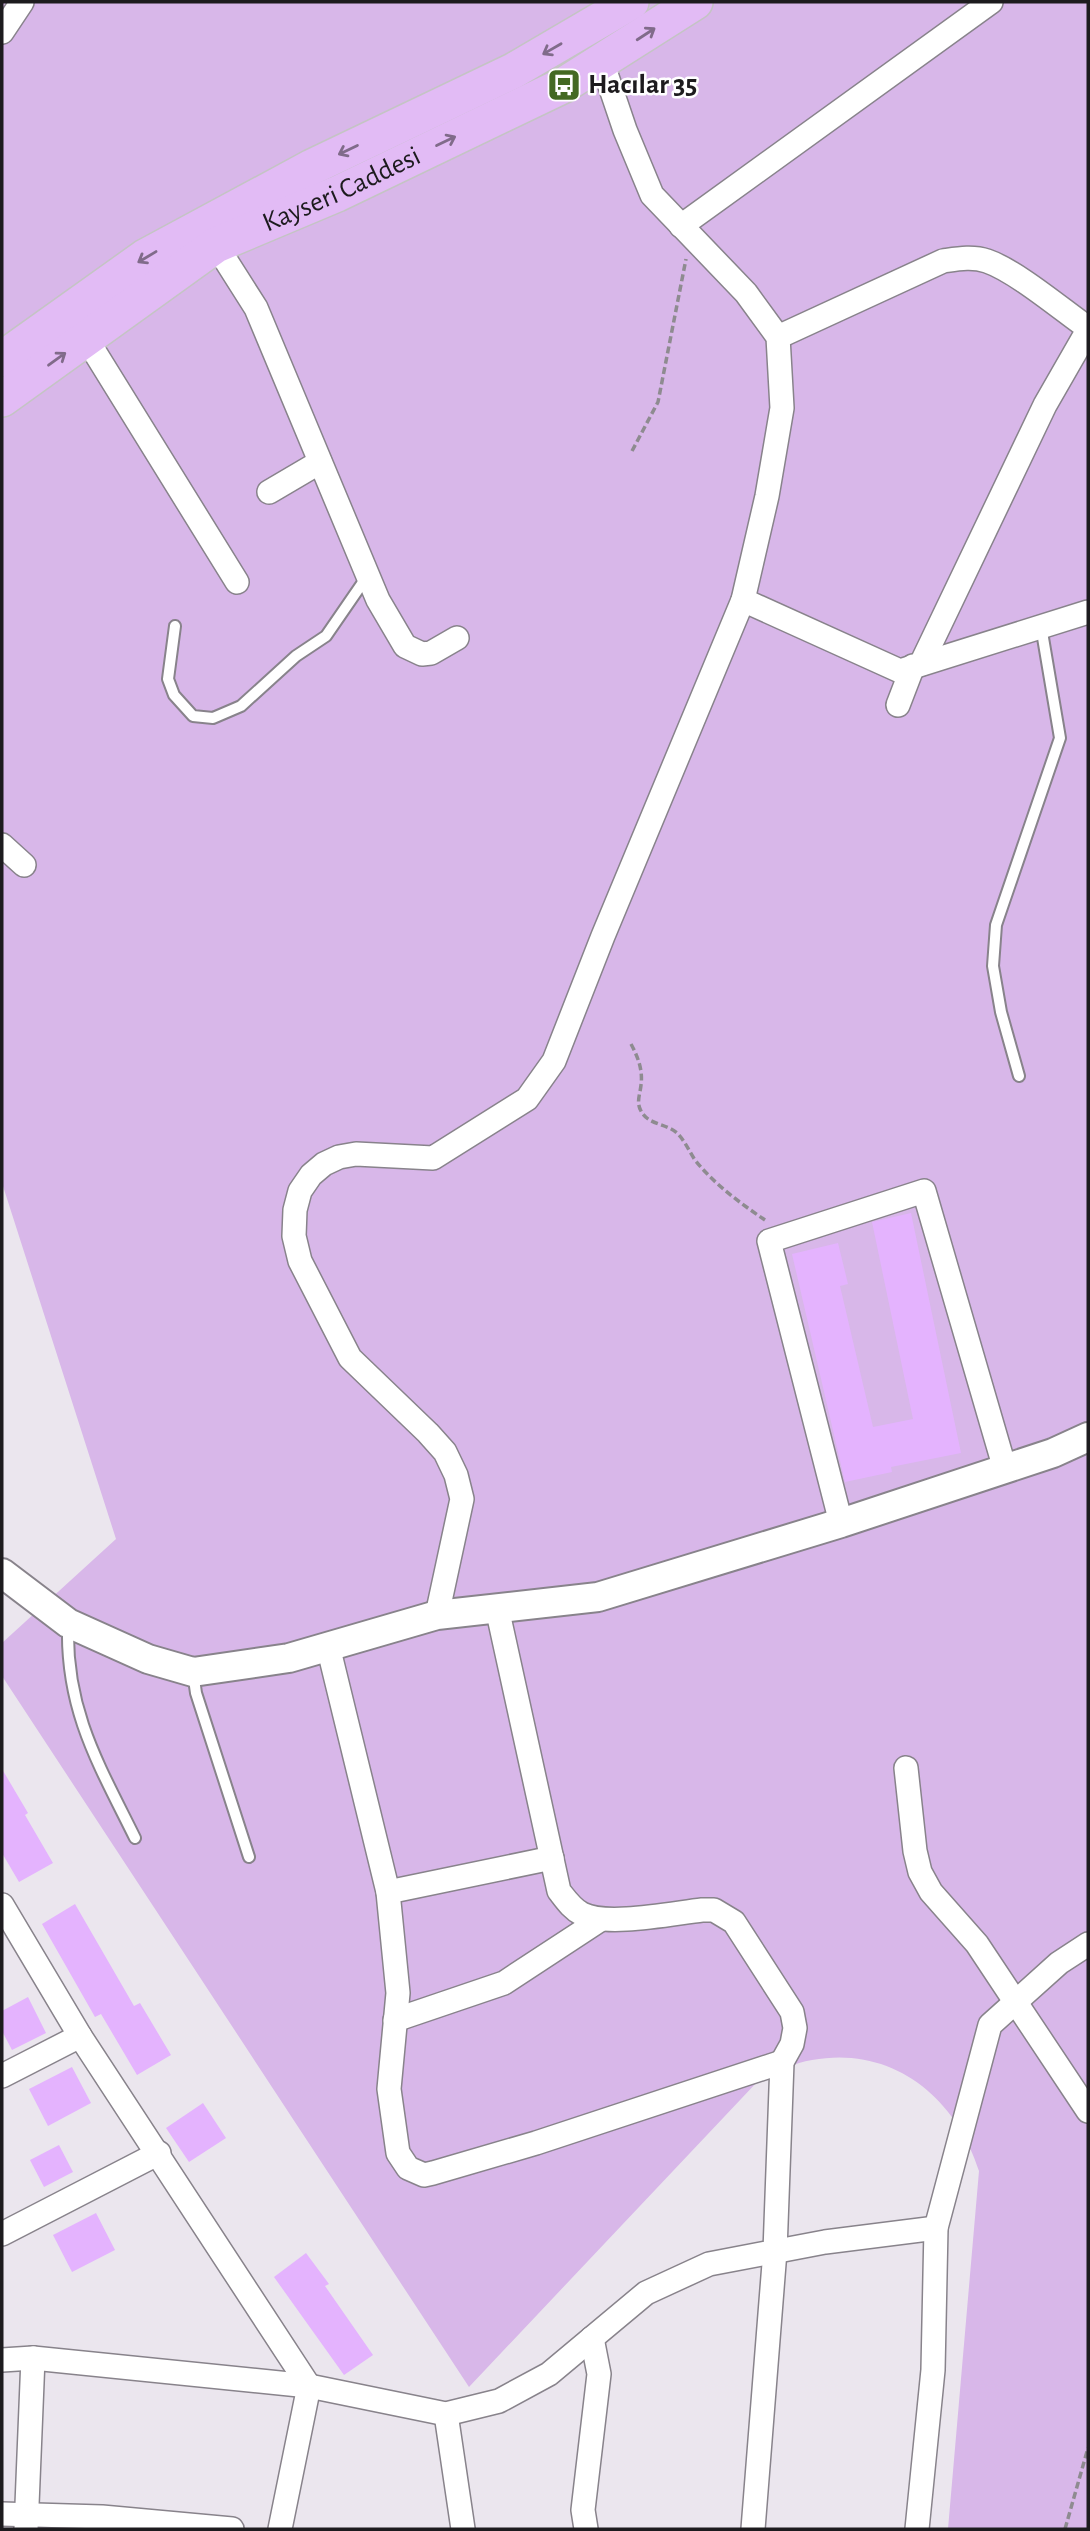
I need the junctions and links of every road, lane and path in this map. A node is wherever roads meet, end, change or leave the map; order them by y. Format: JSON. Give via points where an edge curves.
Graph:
{"nodes":[{"id":1,"x":22,"y":2,"type":"edge"},
{"id":2,"x":631,"y":2,"type":"edge"},
{"id":3,"x":695,"y":2,"type":"edge"},
{"id":4,"x":991,"y":2,"type":"edge"},
{"id":5,"x":2,"y":32,"type":"edge"},
{"id":6,"x":602,"y":62,"type":"junction"},
{"id":7,"x":685,"y":231,"type":"junction"},
{"id":8,"x":216,"y":245,"type":"junction"},
{"id":9,"x":1088,"y":329,"type":"edge"},
{"id":10,"x":778,"y":337,"type":"junction"},
{"id":11,"x":86,"y":338,"type":"junction"},
{"id":12,"x":2,"y":359,"type":"edge"},
{"id":13,"x":2,"y":399,"type":"edge"},
{"id":14,"x":632,"y":451,"type":"dead end"},
{"id":15,"x":320,"y":462,"type":"junction"},
{"id":16,"x":269,"y":492,"type":"dead end"},
{"id":17,"x":368,"y":575,"type":"junction"},
{"id":18,"x":237,"y":582,"type":"dead end"},
{"id":19,"x":743,"y":600,"type":"junction"},
{"id":20,"x":1088,"y":612,"type":"edge"},
{"id":21,"x":175,"y":626,"type":"dead end"},
{"id":22,"x":1041,"y":626,"type":"junction"},
{"id":23,"x":457,"y":638,"type":"dead end"},
{"id":24,"x":917,"y":665,"type":"junction"},
{"id":25,"x":898,"y":705,"type":"dead end"},
{"id":26,"x":2,"y":845,"type":"edge"},
{"id":27,"x":24,"y":865,"type":"dead end"},
{"id":28,"x":631,"y":1044,"type":"dead end"},
{"id":29,"x":1019,"y":1076,"type":"dead end"},
{"id":30,"x":787,"y":1235,"type":"junction"},
{"id":31,"x":1088,"y":1437,"type":"edge"},
{"id":32,"x":1005,"y":1468,"type":"junction"},
{"id":33,"x":841,"y":1523,"type":"junction"},
{"id":34,"x":2,"y":1573,"type":"edge"},
{"id":35,"x":497,"y":1608,"type":"junction"},
{"id":36,"x":437,"y":1615,"type":"junction"},
{"id":37,"x":68,"y":1623,"type":"junction"},
{"id":38,"x":328,"y":1646,"type":"junction"},
{"id":39,"x":193,"y":1672,"type":"junction"},
{"id":40,"x":906,"y":1768,"type":"dead end"},
{"id":41,"x":135,"y":1838,"type":"dead end"},
{"id":42,"x":249,"y":1857,"type":"dead end"},
{"id":43,"x":552,"y":1858,"type":"junction"},
{"id":44,"x":388,"y":1892,"type":"junction"},
{"id":45,"x":4,"y":1913,"type":"edge"},
{"id":46,"x":600,"y":1920,"type":"junction"},
{"id":47,"x":1088,"y":1944,"type":"edge"},
{"id":48,"x":1015,"y":2001,"type":"junction"},
{"id":49,"x":395,"y":2020,"type":"junction"},
{"id":50,"x":80,"y":2036,"type":"junction"},
{"id":51,"x":782,"y":2062,"type":"junction"},
{"id":52,"x":2,"y":2076,"type":"edge"},
{"id":53,"x":1088,"y":2111,"type":"edge"},
{"id":54,"x":159,"y":2153,"type":"junction"},
{"id":55,"x":936,"y":2228,"type":"junction"},
{"id":56,"x":2,"y":2234,"type":"edge"},
{"id":57,"x":775,"y":2251,"type":"junction"},
{"id":58,"x":592,"y":2338,"type":"junction"},
{"id":59,"x":33,"y":2358,"type":"junction"},
{"id":60,"x":2,"y":2360,"type":"edge"},
{"id":61,"x":309,"y":2386,"type":"junction"},
{"id":62,"x":446,"y":2414,"type":"junction"},
{"id":63,"x":1088,"y":2448,"type":"edge"},
{"id":64,"x":2,"y":2514,"type":"edge"},
{"id":65,"x":26,"y":2522,"type":"edge"},
{"id":66,"x":232,"y":2529,"type":"edge"},
{"id":67,"x":280,"y":2529,"type":"edge"},
{"id":68,"x":463,"y":2529,"type":"edge"},
{"id":69,"x":586,"y":2529,"type":"edge"},
{"id":70,"x":753,"y":2529,"type":"edge"},
{"id":71,"x":917,"y":2529,"type":"edge"},
{"id":72,"x":1065,"y":2529,"type":"edge"}],
"edges":[{"from":1,"to":5,"type":"street"},
{"from":2,"to":12,"type":"main road","name":"Kayseri Caddesi","one_way":true,"via":[[513,71],[312,167],[145,257]]},
{"from":6,"to":3,"type":"main road","name":"Kayseri Caddesi","one_way":true},
{"from":4,"to":7,"type":"street"},
{"from":6,"to":7,"type":"street","via":[[652,195]]},
{"from":8,"to":6,"type":"main road","name":"Kayseri Caddesi","one_way":true,"via":[[337,194],[564,85]]},
{"from":7,"to":10,"type":"street","via":[[746,293]]},
{"from":7,"to":14,"type":"path","via":[[658,402]]},
{"from":8,"to":11,"type":"main road","name":"Kayseri Caddesi"},
{"from":8,"to":15,"type":"street","via":[[256,308]]},
{"from":9,"to":10,"type":"street","via":[[1004,269],[985,260],[964,258],[943,261]]},
{"from":9,"to":24,"type":"street","via":[[1045,405]]},
{"from":10,"to":19,"type":"street","via":[[782,408]]},
{"from":13,"to":11,"type":"main road","name":"Kayseri Caddesi","one_way":true},
{"from":11,"to":18,"type":"street"},
{"from":15,"to":16,"type":"street"},
{"from":15,"to":17,"type":"street"},
{"from":17,"to":21,"type":"lane","via":[[326,636],[296,656],[241,706],[213,718],[193,716],[174,695],[168,679]]},
{"from":17,"to":23,"type":"street","via":[[405,646],[431,653]]},
{"from":19,"to":24,"type":"street","via":[[900,671]]},
{"from":19,"to":36,"type":"street","via":[[554,1062],[527,1099],[433,1158],[339,1157],[311,1175],[300,1191],[294,1236],[300,1261],[350,1358],[428,1433],[456,1475],[463,1499]]},
{"from":20,"to":22,"type":"street"},
{"from":22,"to":24,"type":"street"},
{"from":22,"to":29,"type":"lane","via":[[1060,738],[996,925],[993,966]]},
{"from":24,"to":25,"type":"street"},
{"from":26,"to":27,"type":"street"},
{"from":28,"to":30,"type":"path","via":[[642,1072],[642,1113],[674,1130],[737,1202]]},
{"from":30,"to":32,"type":"street","via":[[924,1191]]},
{"from":30,"to":33,"type":"street","via":[[769,1241]]},
{"from":31,"to":32,"type":"street"},
{"from":32,"to":33,"type":"street"},
{"from":33,"to":35,"type":"street","via":[[598,1597]]},
{"from":34,"to":37,"type":"street"},
{"from":35,"to":36,"type":"street"},
{"from":35,"to":43,"type":"street"},
{"from":36,"to":38,"type":"street"},
{"from":37,"to":39,"type":"street","via":[[148,1659]]},
{"from":37,"to":41,"type":"lane","via":[[71,1678],[79,1714],[89,1746]]},
{"from":38,"to":39,"type":"street","via":[[289,1658]]},
{"from":38,"to":44,"type":"street"},
{"from":39,"to":42,"type":"lane"},
{"from":40,"to":48,"type":"street","via":[[920,1872]]},
{"from":43,"to":44,"type":"street"},
{"from":43,"to":46,"type":"street","via":[[559,1891],[583,1915]]},
{"from":44,"to":49,"type":"street","via":[[398,1993]]},
{"from":45,"to":50,"type":"street"},
{"from":46,"to":49,"type":"street","via":[[504,1983]]},
{"from":46,"to":51,"type":"street","via":[[714,1910],[734,1922],[792,2012],[792,2044]]},
{"from":47,"to":48,"type":"street"},
{"from":48,"to":53,"type":"street"},
{"from":48,"to":55,"type":"street","via":[[990,2025]]},
{"from":49,"to":51,"type":"street","via":[[388,2090],[398,2153],[408,2168],[424,2175]]},
{"from":50,"to":52,"type":"street"},
{"from":50,"to":54,"type":"street"},
{"from":51,"to":57,"type":"street"},
{"from":54,"to":56,"type":"street"},
{"from":54,"to":61,"type":"street"},
{"from":55,"to":57,"type":"street"},
{"from":55,"to":71,"type":"street","via":[[933,2370]]},
{"from":57,"to":58,"type":"street","via":[[709,2264],[646,2293]]},
{"from":57,"to":70,"type":"street"},
{"from":58,"to":62,"type":"street","via":[[549,2374],[499,2401]]},
{"from":58,"to":69,"type":"street","via":[[599,2374],[583,2510]]},
{"from":59,"to":60,"type":"street"},
{"from":59,"to":61,"type":"street"},
{"from":59,"to":65,"type":"street"},
{"from":61,"to":62,"type":"street"},
{"from":61,"to":67,"type":"street"},
{"from":62,"to":68,"type":"street"},
{"from":63,"to":72,"type":"path"},
{"from":64,"to":65,"type":"street"},
{"from":65,"to":66,"type":"street","via":[[102,2517]]}]}
